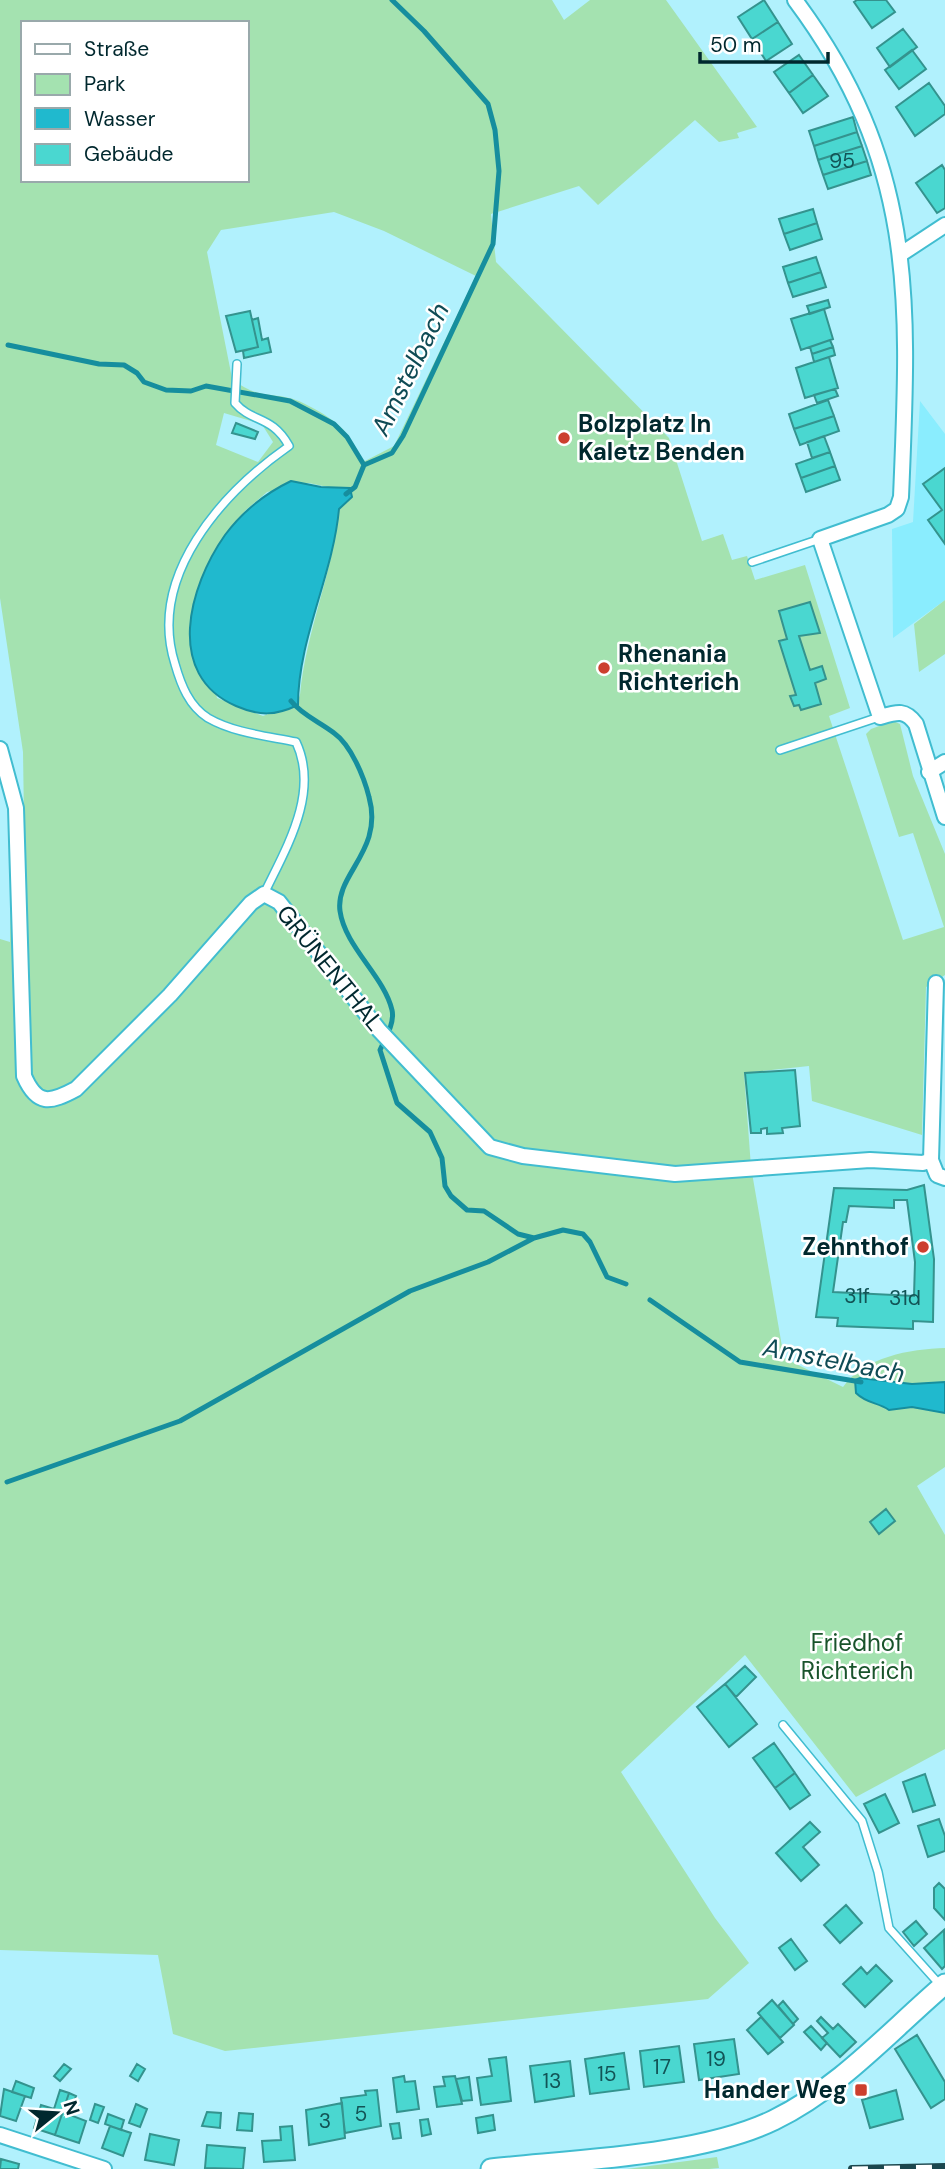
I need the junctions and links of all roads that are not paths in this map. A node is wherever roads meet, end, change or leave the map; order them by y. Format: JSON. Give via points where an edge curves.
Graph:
{"nodes":[{"id":1,"x":795,"y":0,"type":"edge"},
{"id":2,"x":945,"y":225,"type":"edge"},
{"id":3,"x":901,"y":254,"type":"junction"},
{"id":4,"x":237,"y":364,"type":"dead end"},
{"id":5,"x":820,"y":539,"type":"junction"},
{"id":6,"x":752,"y":562,"type":"dead end"},
{"id":7,"x":880,"y":717,"type":"junction"},
{"id":8,"x":0,"y":749,"type":"edge"},
{"id":9,"x":780,"y":750,"type":"dead end"},
{"id":10,"x":945,"y":762,"type":"edge"},
{"id":11,"x":929,"y":772,"type":"junction"},
{"id":12,"x":945,"y":817,"type":"edge"},
{"id":13,"x":264,"y":894,"type":"junction"},
{"id":14,"x":936,"y":983,"type":"dead end"},
{"id":15,"x":931,"y":1160,"type":"junction"},
{"id":16,"x":945,"y":1178,"type":"edge"},
{"id":17,"x":783,"y":1725,"type":"dead end"},
{"id":18,"x":943,"y":1985,"type":"edge"},
{"id":19,"x":0,"y":2135,"type":"edge"},
{"id":20,"x":104,"y":2169,"type":"edge"},
{"id":21,"x":491,"y":2169,"type":"edge"}],
"edges":[{"from":1,"to":3,"type":"street","via":[[838,60],[866,118],[887,179]]},
{"from":2,"to":3,"type":"street"},
{"from":3,"to":5,"type":"street","via":[[906,333],[901,497],[897,509],[888,515]]},
{"from":4,"to":13,"type":"lane","via":[[235,403],[242,411],[271,423],[289,446],[239,487],[202,532],[174,587],[169,640],[186,694],[206,716],[233,729],[296,742],[303,757],[305,784],[299,814]]},
{"from":5,"to":6,"type":"lane"},
{"from":5,"to":7,"type":"street"},
{"from":7,"to":9,"type":"lane"},
{"from":7,"to":11,"type":"street","via":[[899,711],[908,714],[916,724]]},
{"from":8,"to":13,"type":"street","name":"GRÜNENTHAL","via":[[16,808],[24,1076],[31,1093],[44,1100],[57,1099],[76,1089]]},
{"from":10,"to":11,"type":"street"},
{"from":11,"to":12,"type":"street"},
{"from":13,"to":15,"type":"street","name":"GRÜNENTHAL","via":[[279,902],[379,1030],[490,1147],[523,1156],[675,1174]]},
{"from":14,"to":15,"type":"street"},
{"from":15,"to":16,"type":"street","via":[[937,1175]]},
{"from":17,"to":18,"type":"lane","via":[[862,1821],[889,1928]]},
{"from":18,"to":21,"type":"main road","via":[[823,2090],[774,2120],[733,2137]]},
{"from":19,"to":20,"type":"street"}]}
